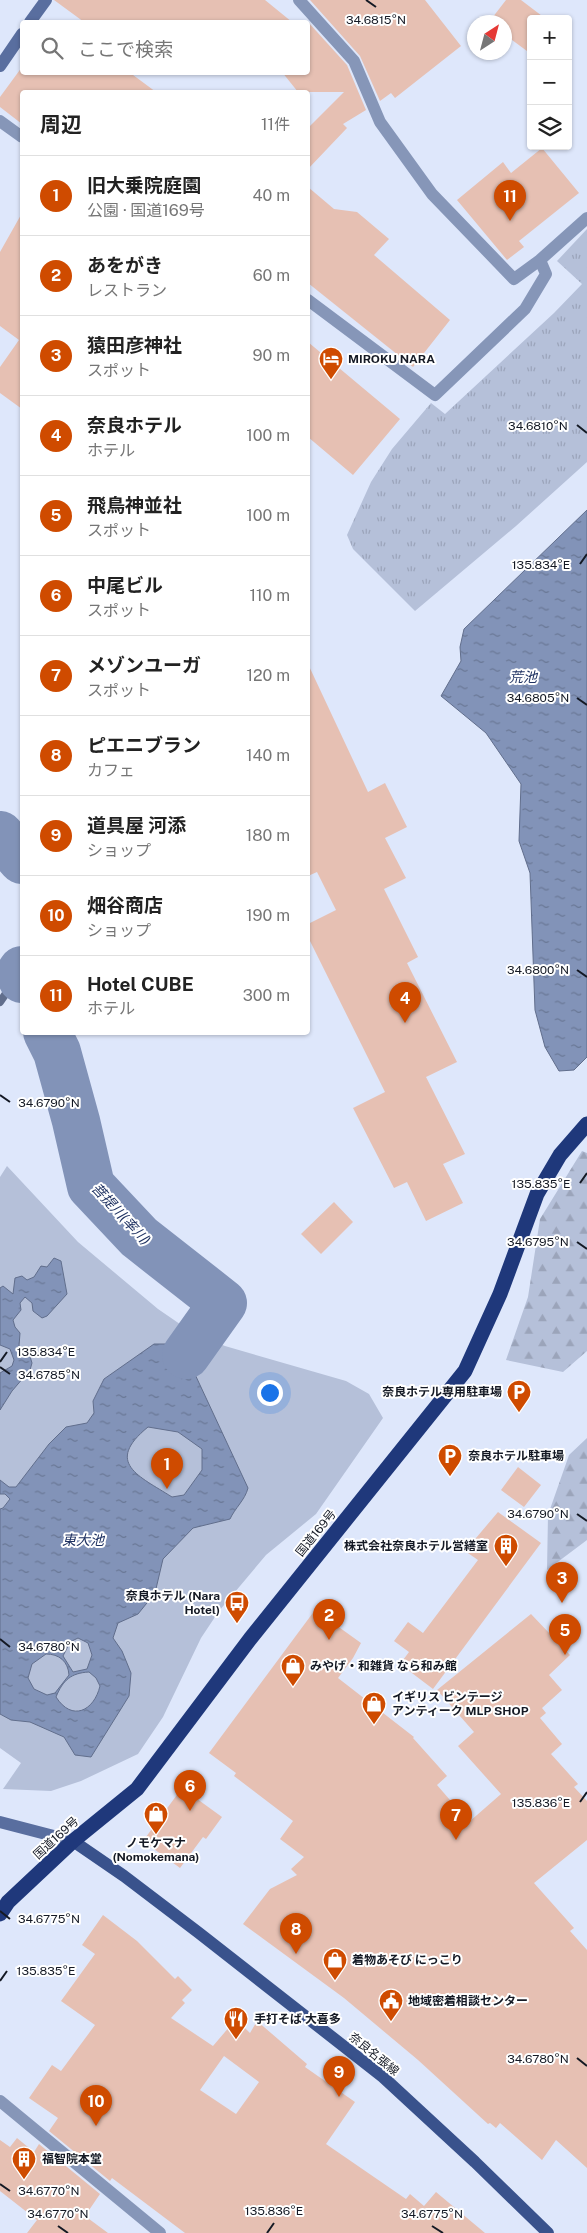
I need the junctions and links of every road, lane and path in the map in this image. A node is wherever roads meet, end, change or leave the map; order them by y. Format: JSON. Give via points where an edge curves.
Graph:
{"nodes":[{"id":1,"x":46,"y":0,"type":"edge"},
{"id":2,"x":298,"y":0,"type":"edge"},
{"id":3,"x":31,"y":20,"type":"edge"},
{"id":4,"x":20,"y":37,"type":"edge"},
{"id":5,"x":0,"y":66,"type":"edge"},
{"id":6,"x":0,"y":121,"type":"edge"},
{"id":7,"x":20,"y":136,"type":"edge"},
{"id":8,"x":587,"y":218,"type":"edge"},
{"id":9,"x":540,"y":260,"type":"junction"},
{"id":10,"x":310,"y":301,"type":"edge"},
{"id":11,"x":587,"y":1124,"type":"edge"},
{"id":12,"x":0,"y":1822,"type":"edge"},
{"id":13,"x":73,"y":1841,"type":"junction"},
{"id":14,"x":0,"y":1914,"type":"edge"},
{"id":15,"x":0,"y":2100,"type":"edge"},
{"id":16,"x":160,"y":2233,"type":"edge"},
{"id":17,"x":548,"y":2233,"type":"edge"}],
"edges":[{"from":1,"to":3,"type":"street"},
{"from":2,"to":9,"type":"street","via":[[354,61],[380,122],[432,194],[514,279]]},
{"from":4,"to":5,"type":"street"},
{"from":6,"to":7,"type":"street"},
{"from":8,"to":9,"type":"street"},
{"from":9,"to":10,"type":"street","via":[[546,274],[525,309],[435,395]]},
{"from":11,"to":13,"type":"highway","name":"国道169号","via":[[560,1155],[537,1194],[500,1294],[465,1370],[250,1639],[137,1789]]},
{"from":12,"to":13,"type":"street"},
{"from":13,"to":14,"type":"highway","name":"国道169号","via":[[8,1902]]},
{"from":13,"to":17,"type":"main road","name":"奈良名張線","via":[[186,1923],[383,2077]]},
{"from":15,"to":16,"type":"street"}]}
